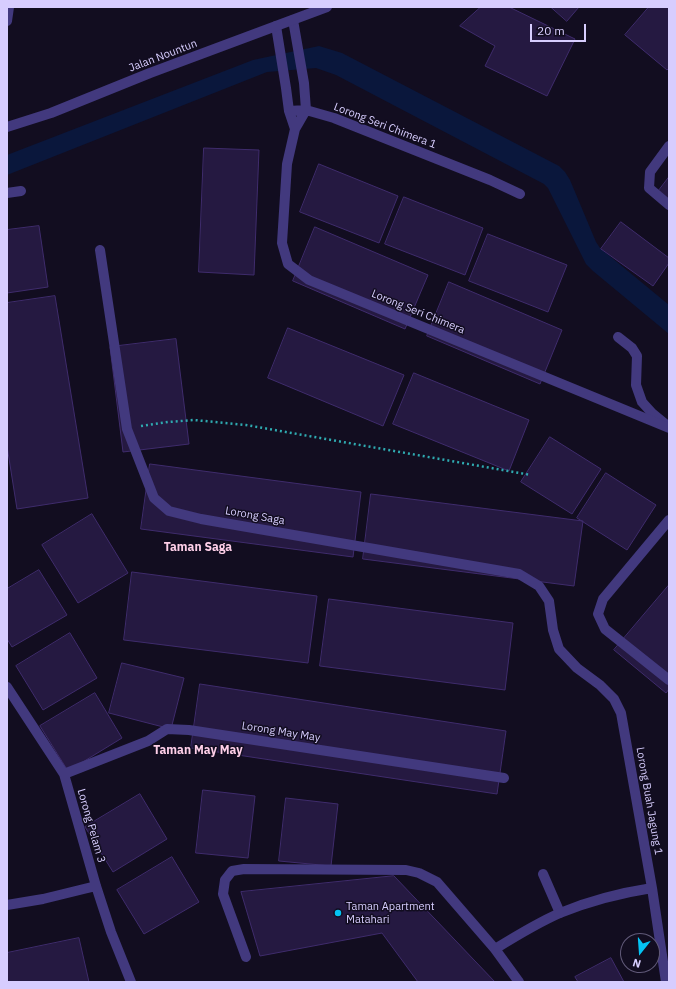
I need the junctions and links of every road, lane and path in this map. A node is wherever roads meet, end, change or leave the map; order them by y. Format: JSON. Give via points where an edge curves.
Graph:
{"nodes":[{"id":1,"x":9,"y":7,"type":"edge"},
{"id":2,"x":327,"y":7,"type":"edge"},
{"id":3,"x":293,"y":20,"type":"junction"},
{"id":4,"x":7,"y":21,"type":"edge"},
{"id":5,"x":276,"y":26,"type":"junction"},
{"id":6,"x":306,"y":110,"type":"junction"},
{"id":7,"x":289,"y":111,"type":"junction"},
{"id":8,"x":7,"y":127,"type":"edge"},
{"id":9,"x":295,"y":129,"type":"junction"},
{"id":10,"x":669,"y":146,"type":"edge"},
{"id":11,"x":21,"y":191,"type":"dead end"},
{"id":12,"x":7,"y":193,"type":"edge"},
{"id":13,"x":520,"y":194,"type":"dead end"},
{"id":14,"x":669,"y":205,"type":"edge"},
{"id":15,"x":100,"y":250,"type":"dead end"},
{"id":16,"x":618,"y":337,"type":"dead end"},
{"id":17,"x":669,"y":427,"type":"edge"},
{"id":18,"x":127,"y":429,"type":"junction"},
{"id":19,"x":531,"y":475,"type":"dead end"},
{"id":20,"x":669,"y":520,"type":"edge"},
{"id":21,"x":559,"y":649,"type":"joint"},
{"id":22,"x":669,"y":680,"type":"edge"},
{"id":23,"x":7,"y":687,"type":"edge"},
{"id":24,"x":64,"y":774,"type":"junction"},
{"id":25,"x":504,"y":778,"type":"dead end"},
{"id":26,"x":543,"y":874,"type":"dead end"},
{"id":27,"x":96,"y":886,"type":"junction"},
{"id":28,"x":652,"y":888,"type":"junction"},
{"id":29,"x":7,"y":905,"type":"edge"},
{"id":30,"x":560,"y":913,"type":"junction"},
{"id":31,"x":495,"y":949,"type":"junction"},
{"id":32,"x":246,"y":957,"type":"dead end"},
{"id":33,"x":131,"y":982,"type":"edge"},
{"id":34,"x":519,"y":982,"type":"edge"},
{"id":35,"x":666,"y":982,"type":"edge"}],
"edges":[{"from":1,"to":4,"type":"street"},
{"from":2,"to":3,"type":"street","name":"Jalan Nountun"},
{"from":3,"to":5,"type":"street","name":"Jalan Nountun"},
{"from":3,"to":6,"type":"street"},
{"from":5,"to":7,"type":"street"},
{"from":5,"to":8,"type":"street","name":"Jalan Nountun"},
{"from":6,"to":7,"type":"street","name":"Lorong Seri Chimera 1"},
{"from":6,"to":9,"type":"street"},
{"from":6,"to":13,"type":"street","name":"Lorong Seri Chimera 1","via":[[334,118]]},
{"from":7,"to":9,"type":"street"},
{"from":9,"to":17,"type":"street","name":"Lorong Seri Chimera","via":[[287,164],[282,242],[288,264],[309,280]]},
{"from":10,"to":14,"type":"street","via":[[650,172],[649,188]]},
{"from":11,"to":12,"type":"street"},
{"from":15,"to":18,"type":"street","name":"Lorong Saga"},
{"from":16,"to":17,"type":"street","via":[[638,356],[636,385],[642,402]]},
{"from":18,"to":19,"type":"path","via":[[194,420],[246,426]]},
{"from":18,"to":21,"type":"street","name":"Lorong Saga","via":[[154,498],[170,511],[201,519],[519,574],[539,586],[549,601]]},
{"from":20,"to":22,"type":"street","via":[[603,599],[598,614],[605,629]]},
{"from":21,"to":28,"type":"street","name":"Lorong Buah Jagung 1","via":[[614,699],[621,714]]},
{"from":23,"to":24,"type":"street","name":"Lorong Pelam 3"},
{"from":24,"to":25,"type":"street","name":"Lorong May May","via":[[148,741],[167,729],[189,730]]},
{"from":24,"to":27,"type":"street","name":"Lorong Pelam 3"},
{"from":26,"to":30,"type":"street"},
{"from":27,"to":29,"type":"street"},
{"from":27,"to":33,"type":"street","name":"Lorong Pelam 3"},
{"from":28,"to":30,"type":"street","via":[[599,899]]},
{"from":28,"to":35,"type":"street","name":"Lorong Buah Jagung 1"},
{"from":30,"to":31,"type":"street"},
{"from":31,"to":32,"type":"street","via":[[437,882],[419,873],[406,870],[244,869],[232,871],[225,880],[223,894]]},
{"from":31,"to":34,"type":"street"}]}
